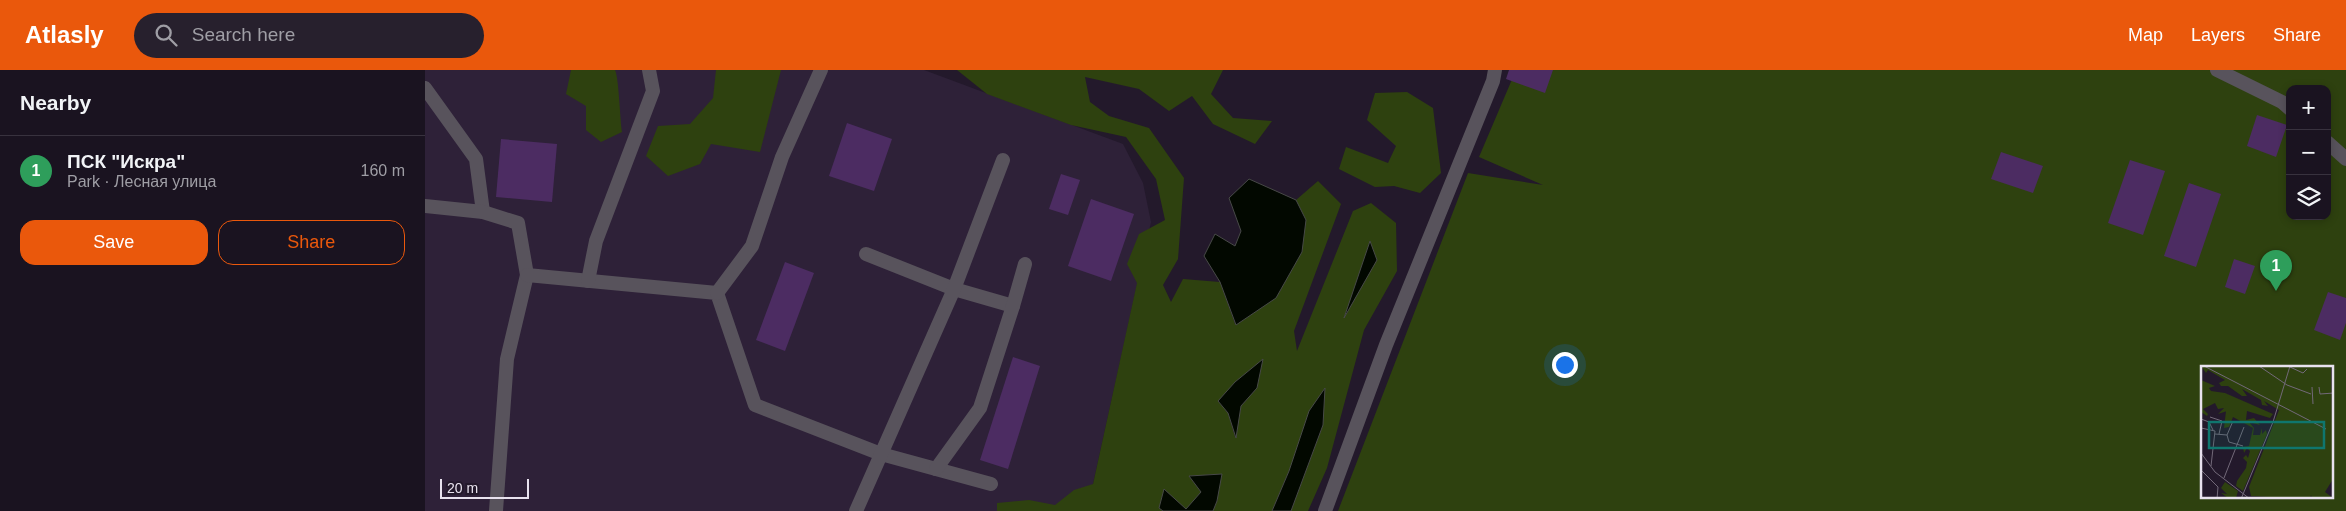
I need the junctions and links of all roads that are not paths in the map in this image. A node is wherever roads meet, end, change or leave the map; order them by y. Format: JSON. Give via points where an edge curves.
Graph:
{"nodes":[{"id":1,"x":649,"y":70,"type":"edge"},
{"id":2,"x":821,"y":70,"type":"edge"},
{"id":3,"x":1495,"y":70,"type":"edge"},
{"id":4,"x":2217,"y":70,"type":"edge"},
{"id":5,"x":425,"y":88,"type":"edge"},
{"id":6,"x":2286,"y":106,"type":"edge"},
{"id":7,"x":2331,"y":146,"type":"edge"},
{"id":8,"x":2346,"y":159,"type":"edge"},
{"id":9,"x":1003,"y":160,"type":"dead end"},
{"id":10,"x":425,"y":206,"type":"edge"},
{"id":11,"x":483,"y":212,"type":"junction"},
{"id":12,"x":866,"y":254,"type":"dead end"},
{"id":13,"x":1025,"y":264,"type":"dead end"},
{"id":14,"x":527,"y":275,"type":"junction"},
{"id":15,"x":588,"y":281,"type":"junction"},
{"id":16,"x":954,"y":289,"type":"junction"},
{"id":17,"x":717,"y":293,"type":"junction"},
{"id":18,"x":1013,"y":306,"type":"junction"},
{"id":19,"x":881,"y":454,"type":"junction"},
{"id":20,"x":936,"y":469,"type":"junction"},
{"id":21,"x":991,"y":484,"type":"dead end"},
{"id":22,"x":496,"y":511,"type":"edge"},
{"id":23,"x":856,"y":511,"type":"edge"},
{"id":24,"x":1325,"y":511,"type":"edge"}],
"edges":[{"from":1,"to":15,"type":"street","via":[[653,91],[597,241]]},
{"from":2,"to":17,"type":"street","via":[[782,157],[752,246]]},
{"from":3,"to":24,"type":"street"},
{"from":4,"to":6,"type":"street"},
{"from":5,"to":11,"type":"street","via":[[476,159]]},
{"from":7,"to":8,"type":"street"},
{"from":9,"to":16,"type":"street"},
{"from":10,"to":11,"type":"street"},
{"from":11,"to":14,"type":"street","via":[[518,223]]},
{"from":12,"to":16,"type":"street"},
{"from":13,"to":18,"type":"street"},
{"from":14,"to":15,"type":"street"},
{"from":14,"to":22,"type":"street","via":[[507,359]]},
{"from":15,"to":17,"type":"street"},
{"from":16,"to":18,"type":"street"},
{"from":16,"to":19,"type":"street"},
{"from":17,"to":19,"type":"street","via":[[755,405]]},
{"from":18,"to":20,"type":"street","via":[[980,408]]},
{"from":19,"to":20,"type":"street"},
{"from":19,"to":23,"type":"street"},
{"from":20,"to":21,"type":"street"}]}
